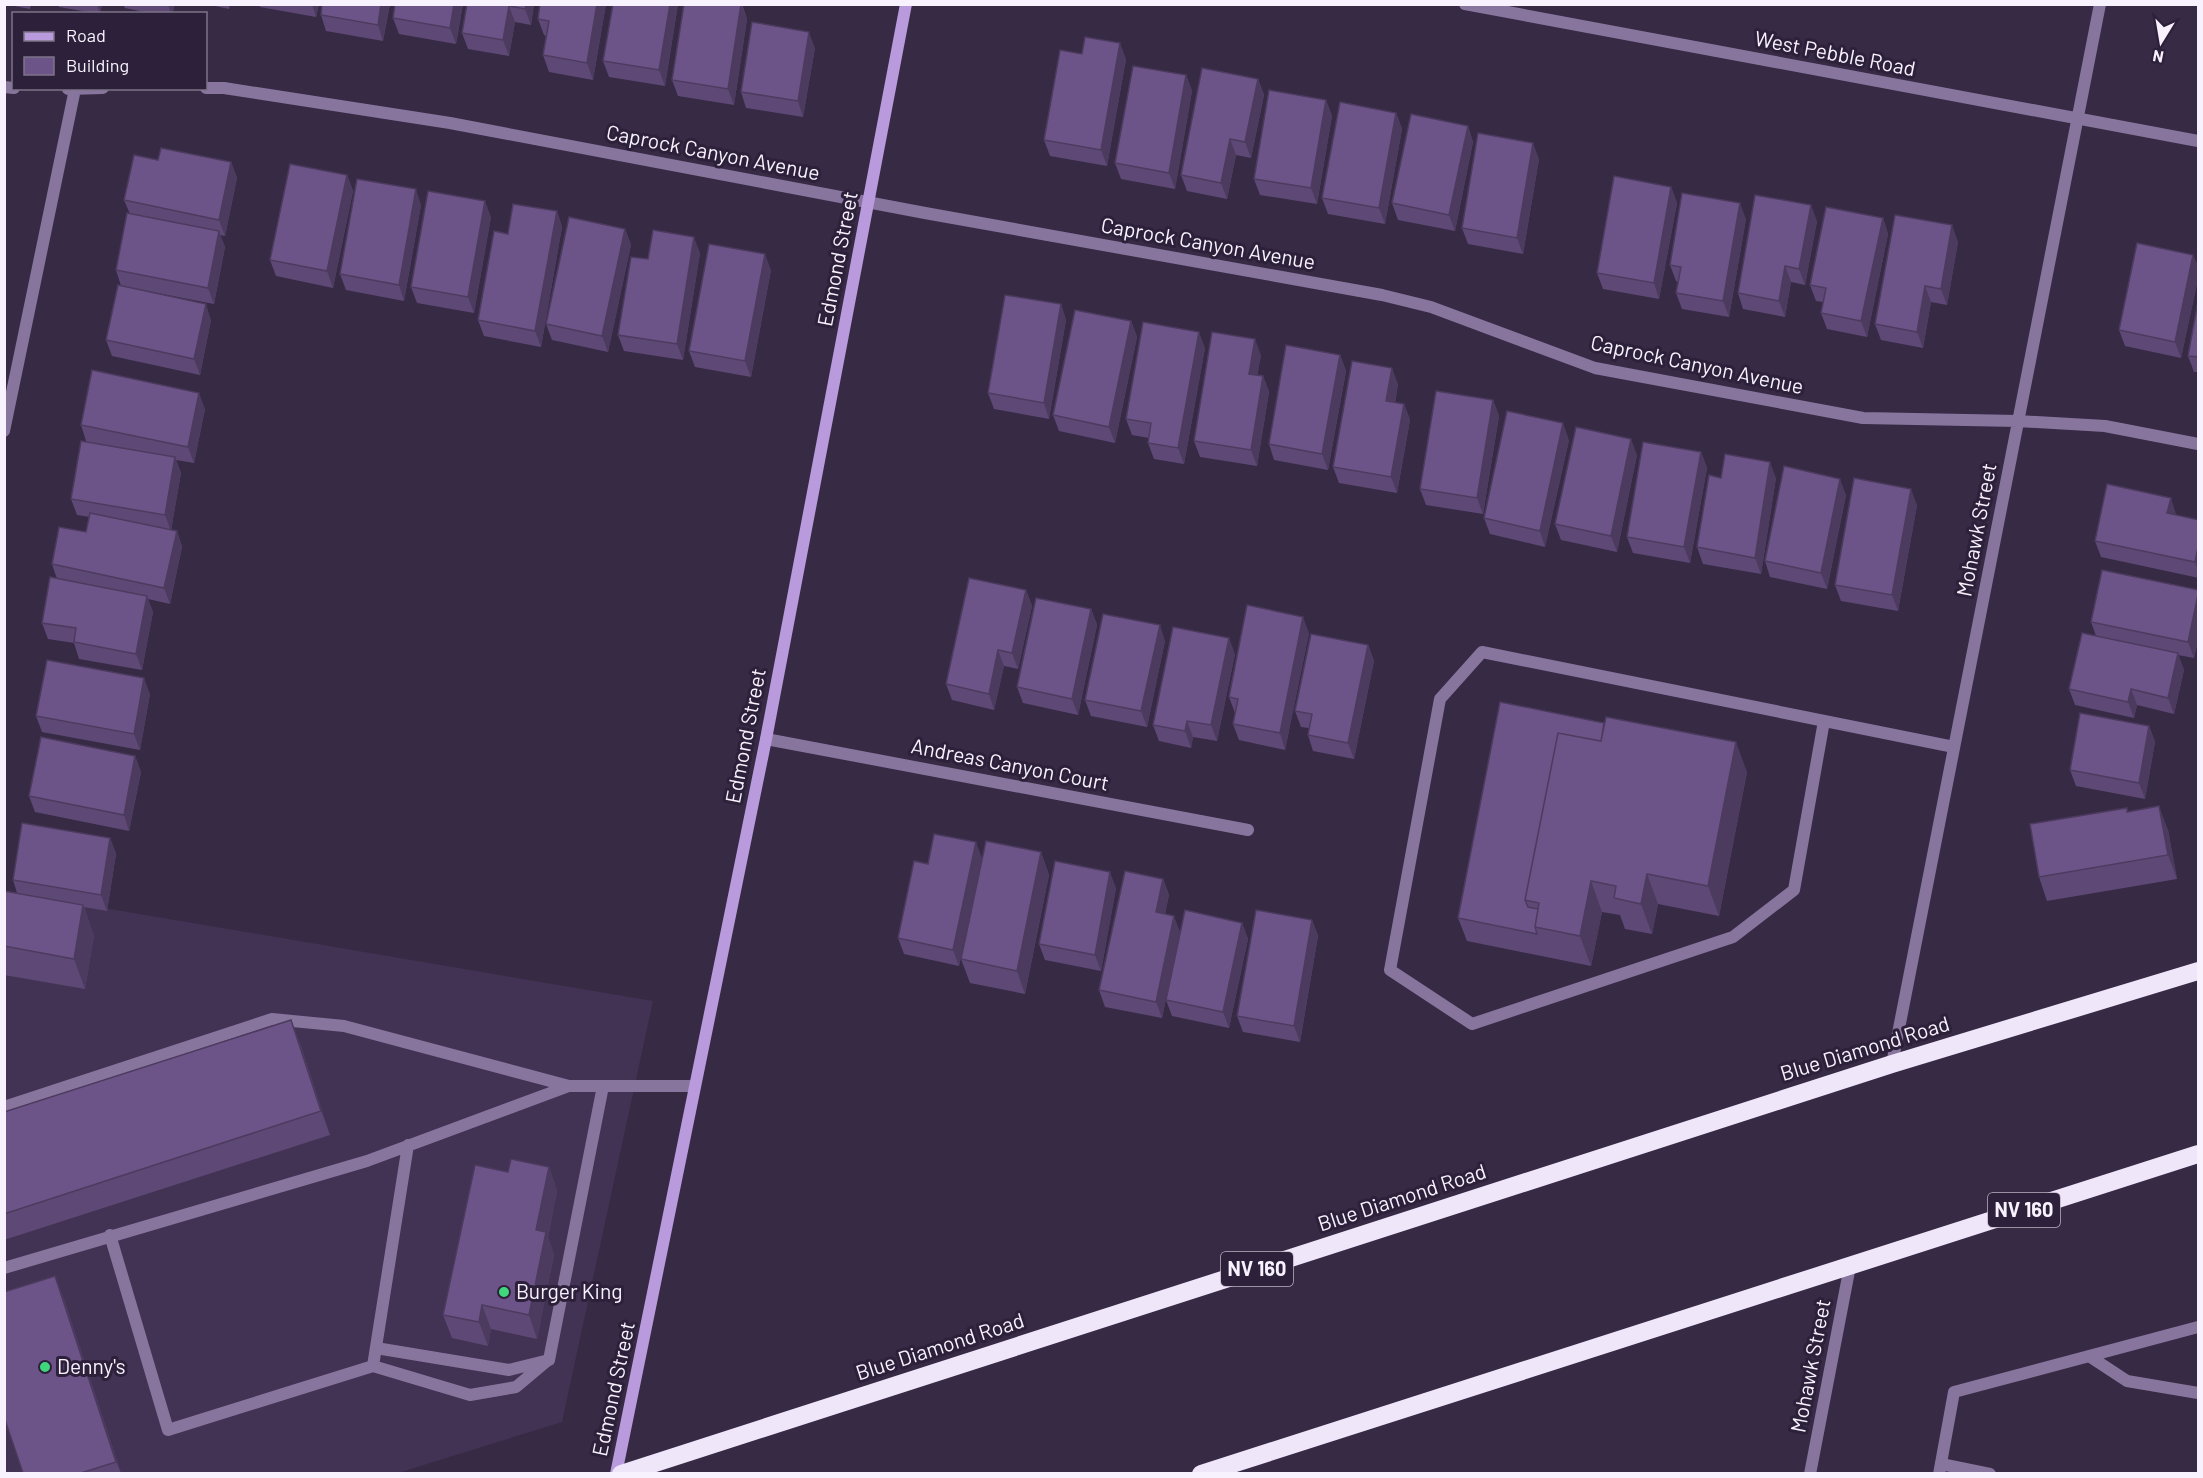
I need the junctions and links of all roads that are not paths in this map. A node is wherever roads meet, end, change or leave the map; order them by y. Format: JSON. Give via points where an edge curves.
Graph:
{"nodes":[{"id":1,"x":906,"y":4,"type":"edge"},
{"id":2,"x":1465,"y":4,"type":"edge"},
{"id":3,"x":2100,"y":4,"type":"edge"},
{"id":4,"x":207,"y":88,"type":"edge"},
{"id":5,"x":75,"y":90,"type":"edge"},
{"id":6,"x":2077,"y":119,"type":"junction"},
{"id":7,"x":2199,"y":141,"type":"edge"},
{"id":8,"x":869,"y":202,"type":"junction"},
{"id":9,"x":2018,"y":421,"type":"junction"},
{"id":10,"x":4,"y":431,"type":"edge"},
{"id":11,"x":2199,"y":444,"type":"edge"},
{"id":12,"x":1824,"y":721,"type":"junction"},
{"id":13,"x":766,"y":739,"type":"junction"},
{"id":14,"x":1954,"y":747,"type":"junction"},
{"id":15,"x":1248,"y":830,"type":"dead end"},
{"id":16,"x":2199,"y":971,"type":"edge"},
{"id":17,"x":1892,"y":1064,"type":"junction"},
{"id":18,"x":569,"y":1086,"type":"junction"},
{"id":19,"x":603,"y":1086,"type":"junction"},
{"id":20,"x":695,"y":1086,"type":"junction"},
{"id":21,"x":4,"y":1107,"type":"edge"},
{"id":22,"x":408,"y":1145,"type":"junction"},
{"id":23,"x":2199,"y":1154,"type":"edge"},
{"id":24,"x":110,"y":1235,"type":"junction"},
{"id":25,"x":1850,"y":1266,"type":"junction"},
{"id":26,"x":4,"y":1268,"type":"edge"},
{"id":27,"x":2199,"y":1327,"type":"edge"},
{"id":28,"x":376,"y":1348,"type":"junction"},
{"id":29,"x":2089,"y":1356,"type":"junction"},
{"id":30,"x":549,"y":1359,"type":"junction"},
{"id":31,"x":373,"y":1366,"type":"junction"},
{"id":32,"x":2199,"y":1393,"type":"edge"},
{"id":33,"x":1237,"y":1468,"type":"edge"},
{"id":34,"x":1940,"y":1469,"type":"edge"},
{"id":35,"x":616,"y":1473,"type":"edge"},
{"id":36,"x":621,"y":1473,"type":"edge"},
{"id":37,"x":1201,"y":1473,"type":"edge"},
{"id":38,"x":1810,"y":1473,"type":"edge"},
{"id":39,"x":1990,"y":1473,"type":"edge"}],
"edges":[{"from":1,"to":8,"type":"street","name":"Edmond Street"},
{"from":2,"to":6,"type":"street","name":"West Pebble Road"},
{"from":3,"to":6,"type":"street","name":"Mohawk Street"},
{"from":4,"to":8,"type":"street","name":"Caprock Canyon Avenue","via":[[450,123]]},
{"from":5,"to":10,"type":"street"},
{"from":6,"to":7,"type":"street","name":"West Pebble Road"},
{"from":6,"to":9,"type":"street","name":"Mohawk Street"},
{"from":8,"to":9,"type":"street","name":"Caprock Canyon Avenue","via":[[1382,295],[1431,307],[1595,368],[1863,418]]},
{"from":8,"to":13,"type":"street","name":"Edmond Street"},
{"from":9,"to":11,"type":"street","name":"Caprock Canyon Avenue","via":[[2105,426]]},
{"from":9,"to":14,"type":"street","name":"Mohawk Street"},
{"from":12,"to":12,"type":"street","via":[[1482,652],[1440,699],[1390,970],[1472,1024],[1732,937],[1794,890]]},
{"from":12,"to":14,"type":"street"},
{"from":13,"to":15,"type":"street","name":"Andreas Canyon Court"},
{"from":13,"to":20,"type":"street","name":"Edmond Street"},
{"from":14,"to":17,"type":"street","name":"Mohawk Street"},
{"from":16,"to":17,"type":"highway","name":"Blue Diamond Road","number":"NV 160"},
{"from":17,"to":36,"type":"highway","name":"Blue Diamond Road","number":"NV 160"},
{"from":18,"to":19,"type":"street"},
{"from":18,"to":21,"type":"street","via":[[344,1026],[272,1019]]},
{"from":18,"to":22,"type":"street"},
{"from":19,"to":20,"type":"street"},
{"from":19,"to":30,"type":"street"},
{"from":20,"to":35,"type":"street","name":"Edmond Street"},
{"from":22,"to":24,"type":"street","via":[[367,1161]]},
{"from":22,"to":28,"type":"street"},
{"from":23,"to":25,"type":"highway","number":"NV 160"},
{"from":24,"to":26,"type":"street"},
{"from":24,"to":31,"type":"street","via":[[168,1430]]},
{"from":25,"to":33,"type":"highway","number":"NV 160"},
{"from":25,"to":38,"type":"street","name":"Mohawk Street"},
{"from":27,"to":29,"type":"street"},
{"from":28,"to":30,"type":"street","via":[[509,1370]]},
{"from":28,"to":31,"type":"street"},
{"from":29,"to":32,"type":"street","via":[[2127,1381]]},
{"from":29,"to":34,"type":"street","via":[[1954,1392]]},
{"from":30,"to":31,"type":"street","via":[[516,1387],[470,1395]]},
{"from":33,"to":37,"type":"highway","number":"NV 160"},
{"from":34,"to":39,"type":"street"}]}
